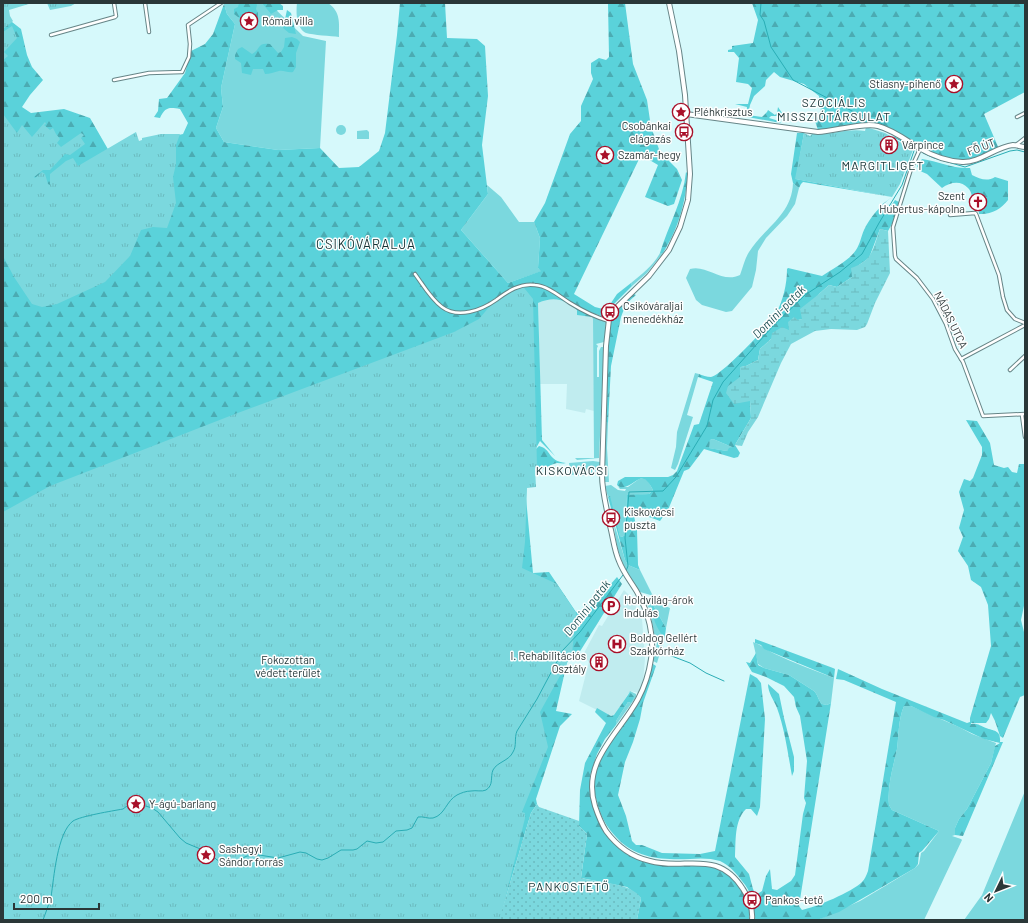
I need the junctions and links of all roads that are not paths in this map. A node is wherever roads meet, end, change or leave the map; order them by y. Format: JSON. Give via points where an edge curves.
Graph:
{"nodes":[{"id":1,"x":114,"y":3,"type":"edge"},
{"id":2,"x":145,"y":3,"type":"edge"},
{"id":3,"x":221,"y":3,"type":"edge"},
{"id":4,"x":669,"y":3,"type":"edge"},
{"id":5,"x":149,"y":32,"type":"dead end"},
{"id":6,"x":51,"y":35,"type":"dead end"},
{"id":7,"x":114,"y":80,"type":"dead end"},
{"id":8,"x":1025,"y":113,"type":"edge"},
{"id":9,"x":686,"y":114,"type":"junction"},
{"id":10,"x":1017,"y":117,"type":"dead end"},
{"id":11,"x":1025,"y":138,"type":"edge"},
{"id":12,"x":1015,"y":145,"type":"junction"},
{"id":13,"x":1025,"y":147,"type":"edge"},
{"id":14,"x":920,"y":149,"type":"junction"},
{"id":15,"x":950,"y":215,"type":"dead end"},
{"id":16,"x":415,"y":274,"type":"dead end"},
{"id":17,"x":609,"y":321,"type":"junction"},
{"id":18,"x":1025,"y":324,"type":"edge"},
{"id":19,"x":1025,"y":356,"type":"edge"},
{"id":20,"x":961,"y":359,"type":"junction"},
{"id":21,"x":1010,"y":370,"type":"dead end"},
{"id":22,"x":1023,"y":414,"type":"edge"},
{"id":23,"x":1025,"y":437,"type":"edge"},
{"id":24,"x":752,"y":920,"type":"edge"}],
"edges":[{"from":1,"to":6,"type":"street","via":[[115,17]]},
{"from":2,"to":5,"type":"street"},
{"from":3,"to":7,"type":"street","via":[[188,25],[189,57],[182,72],[150,73]]},
{"from":4,"to":9,"type":"main road","via":[[681,63]]},
{"from":8,"to":10,"type":"street"},
{"from":9,"to":14,"type":"main road","name":"FŐ ÚT","via":[[818,132],[878,126]]},
{"from":9,"to":17,"type":"main road","via":[[690,174],[688,200],[680,227],[662,261],[616,307]]},
{"from":11,"to":12,"type":"street"},
{"from":12,"to":13,"type":"main road","name":"FŐ ÚT"},
{"from":12,"to":14,"type":"main road","name":"FŐ ÚT","via":[[973,161],[962,162]]},
{"from":14,"to":20,"type":"street","name":"NÁDAS UTCA","via":[[893,227],[895,256],[898,263],[916,278],[933,299]]},
{"from":15,"to":18,"type":"street","via":[[976,214],[994,262],[1007,310],[1015,319]]},
{"from":16,"to":17,"type":"street","via":[[441,307],[449,311],[477,310],[513,288],[535,285],[550,290],[591,316]]},
{"from":17,"to":24,"type":"main road","via":[[605,353],[602,486],[616,553],[622,569],[647,613],[652,656],[641,694],[596,764],[592,784],[594,802],[606,832],[631,854],[657,863],[710,864],[720,867],[739,883],[747,896]]},
{"from":18,"to":20,"type":"street"},
{"from":19,"to":21,"type":"street"},
{"from":20,"to":22,"type":"street","name":"NÁDAS UTCA","via":[[984,417]]},
{"from":22,"to":23,"type":"street"}]}
